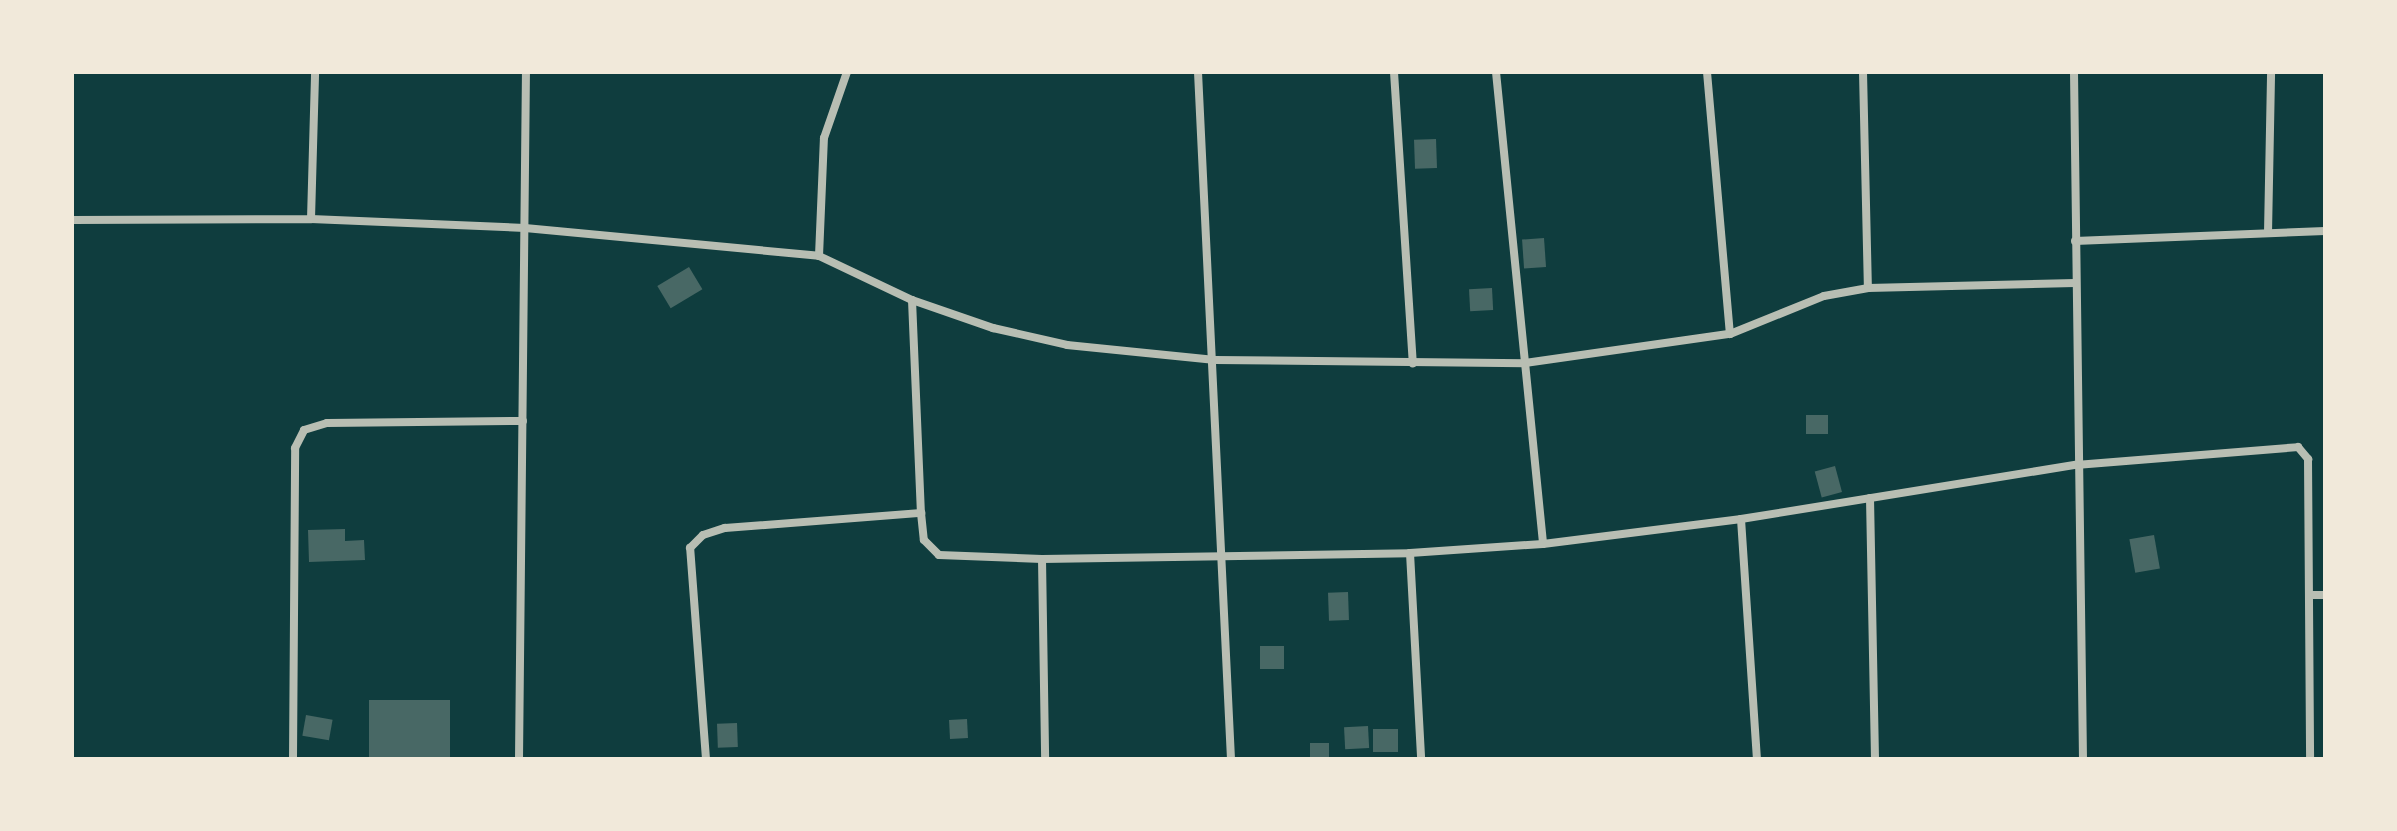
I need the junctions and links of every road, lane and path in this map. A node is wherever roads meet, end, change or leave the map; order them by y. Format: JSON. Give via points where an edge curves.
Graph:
{"nodes":[{"id":1,"x":315,"y":72,"type":"edge"},
{"id":2,"x":526,"y":72,"type":"edge"},
{"id":3,"x":847,"y":72,"type":"edge"},
{"id":4,"x":1198,"y":72,"type":"edge"},
{"id":5,"x":1394,"y":72,"type":"edge"},
{"id":6,"x":1496,"y":72,"type":"edge"},
{"id":7,"x":1707,"y":72,"type":"edge"},
{"id":8,"x":1863,"y":72,"type":"edge"},
{"id":9,"x":2074,"y":72,"type":"edge"},
{"id":10,"x":2271,"y":72,"type":"edge"},
{"id":11,"x":311,"y":219,"type":"junction"},
{"id":12,"x":72,"y":220,"type":"edge"},
{"id":13,"x":525,"y":228,"type":"junction"},
{"id":14,"x":2325,"y":231,"type":"edge"},
{"id":15,"x":2268,"y":233,"type":"junction"},
{"id":16,"x":2075,"y":241,"type":"junction"},
{"id":17,"x":819,"y":256,"type":"junction"},
{"id":18,"x":2075,"y":283,"type":"junction"},
{"id":19,"x":1868,"y":288,"type":"junction"},
{"id":20,"x":912,"y":300,"type":"junction"},
{"id":21,"x":1730,"y":334,"type":"junction"},
{"id":22,"x":1215,"y":360,"type":"junction"},
{"id":23,"x":1413,"y":363,"type":"junction"},
{"id":24,"x":1525,"y":363,"type":"junction"},
{"id":25,"x":523,"y":421,"type":"junction"},
{"id":26,"x":2076,"y":465,"type":"junction"},
{"id":27,"x":1870,"y":498,"type":"junction"},
{"id":28,"x":921,"y":513,"type":"junction"},
{"id":29,"x":1741,"y":519,"type":"junction"},
{"id":30,"x":1543,"y":544,"type":"junction"},
{"id":31,"x":1410,"y":553,"type":"junction"},
{"id":32,"x":1224,"y":556,"type":"junction"},
{"id":33,"x":1042,"y":559,"type":"junction"},
{"id":34,"x":2309,"y":595,"type":"junction"},
{"id":35,"x":2325,"y":595,"type":"edge"},
{"id":36,"x":293,"y":759,"type":"edge"},
{"id":37,"x":519,"y":759,"type":"edge"},
{"id":38,"x":706,"y":759,"type":"edge"},
{"id":39,"x":1045,"y":759,"type":"edge"},
{"id":40,"x":1231,"y":759,"type":"edge"},
{"id":41,"x":1421,"y":759,"type":"edge"},
{"id":42,"x":1757,"y":759,"type":"edge"},
{"id":43,"x":1875,"y":759,"type":"edge"},
{"id":44,"x":2083,"y":759,"type":"edge"},
{"id":45,"x":2310,"y":759,"type":"edge"}],
"edges":[{"from":1,"to":11,"type":"street"},
{"from":2,"to":13,"type":"street"},
{"from":3,"to":17,"type":"street","via":[[824,138]]},
{"from":4,"to":22,"type":"street"},
{"from":5,"to":23,"type":"street"},
{"from":6,"to":24,"type":"street"},
{"from":7,"to":21,"type":"street"},
{"from":8,"to":19,"type":"street"},
{"from":9,"to":16,"type":"street"},
{"from":10,"to":15,"type":"street"},
{"from":11,"to":12,"type":"street"},
{"from":11,"to":13,"type":"street"},
{"from":13,"to":17,"type":"street"},
{"from":13,"to":25,"type":"street"},
{"from":14,"to":15,"type":"street"},
{"from":15,"to":16,"type":"street"},
{"from":16,"to":18,"type":"street"},
{"from":17,"to":20,"type":"street"},
{"from":18,"to":19,"type":"street"},
{"from":18,"to":26,"type":"street"},
{"from":19,"to":21,"type":"street","via":[[1824,296]]},
{"from":20,"to":22,"type":"street","via":[[1067,345]]},
{"from":20,"to":28,"type":"street"},
{"from":21,"to":24,"type":"street"},
{"from":22,"to":23,"type":"street"},
{"from":22,"to":32,"type":"street"},
{"from":23,"to":24,"type":"street"},
{"from":24,"to":30,"type":"street"},
{"from":25,"to":36,"type":"street","via":[[327,423],[304,430],[295,448]]},
{"from":25,"to":37,"type":"street"},
{"from":26,"to":27,"type":"street"},
{"from":26,"to":34,"type":"street","via":[[2298,447],[2308,459]]},
{"from":26,"to":44,"type":"street"},
{"from":27,"to":29,"type":"street"},
{"from":27,"to":43,"type":"street"},
{"from":28,"to":33,"type":"street","via":[[924,540],[939,555]]},
{"from":28,"to":38,"type":"street","via":[[725,528],[703,535],[690,548]]},
{"from":29,"to":30,"type":"street"},
{"from":29,"to":42,"type":"street"},
{"from":30,"to":31,"type":"street"},
{"from":31,"to":32,"type":"street"},
{"from":31,"to":41,"type":"street"},
{"from":32,"to":33,"type":"street"},
{"from":32,"to":40,"type":"street"},
{"from":33,"to":39,"type":"street"},
{"from":34,"to":35,"type":"street"},
{"from":34,"to":45,"type":"street"}]}
